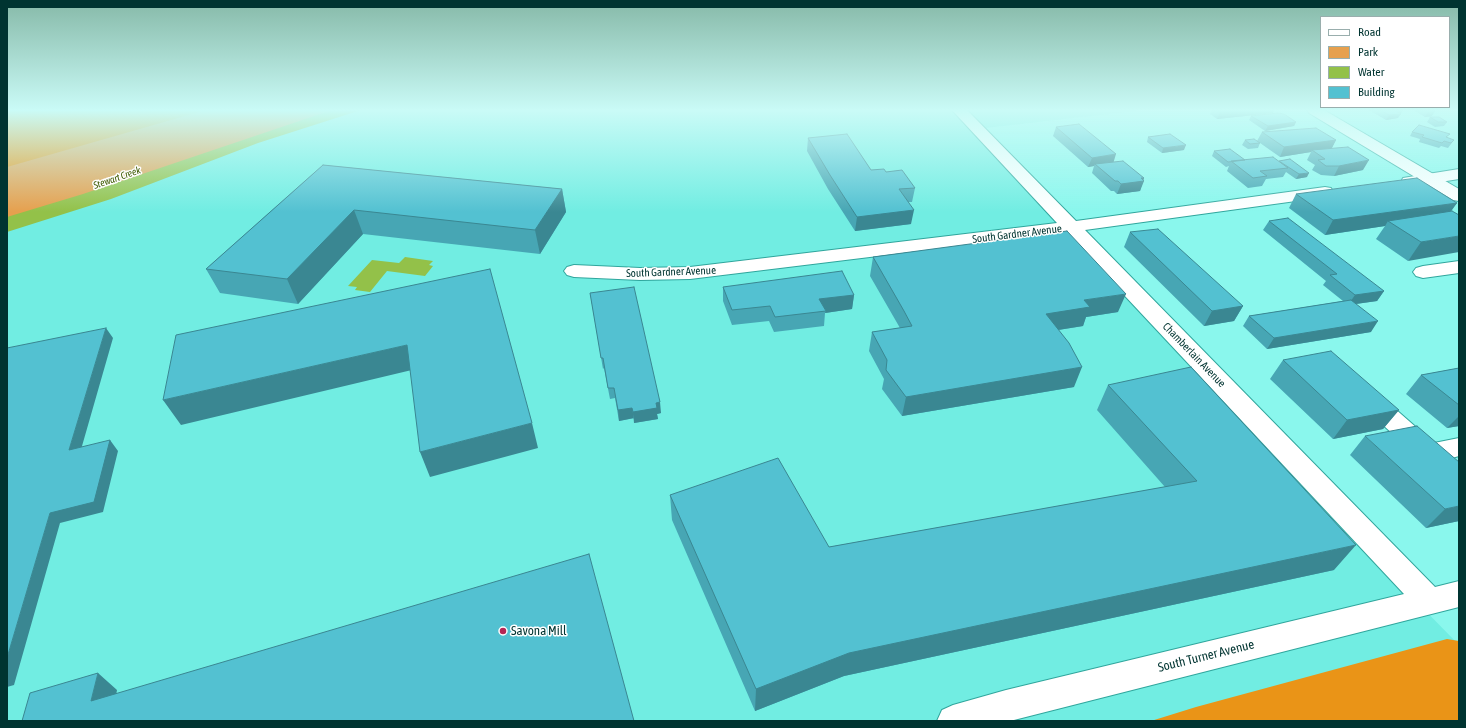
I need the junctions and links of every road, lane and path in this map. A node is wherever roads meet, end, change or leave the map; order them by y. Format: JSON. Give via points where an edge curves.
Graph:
{"nodes":[{"id":1,"x":992,"y":144,"type":"edge"},
{"id":2,"x":1371,"y":144,"type":"edge"},
{"id":3,"x":1459,"y":174,"type":"edge"},
{"id":4,"x":1430,"y":179,"type":"junction"},
{"id":5,"x":1389,"y":184,"type":"edge"},
{"id":6,"x":1344,"y":190,"type":"edge"},
{"id":7,"x":1459,"y":196,"type":"edge"},
{"id":8,"x":1071,"y":227,"type":"junction"},
{"id":9,"x":1459,"y":267,"type":"edge"},
{"id":10,"x":574,"y":271,"type":"dead end"},
{"id":11,"x":1423,"y":272,"type":"dead end"},
{"id":12,"x":1355,"y":387,"type":"edge"},
{"id":13,"x":1459,"y":447,"type":"edge"},
{"id":14,"x":1429,"y":453,"type":"junction"},
{"id":15,"x":1459,"y":479,"type":"edge"},
{"id":16,"x":1459,"y":594,"type":"edge"},
{"id":17,"x":1429,"y":601,"type":"junction"},
{"id":18,"x":953,"y":721,"type":"edge"}],
"edges":[{"from":1,"to":8,"type":"street","name":"Chamberlain Avenue"},
{"from":2,"to":4,"type":"street"},
{"from":3,"to":4,"type":"street"},
{"from":4,"to":5,"type":"street"},
{"from":4,"to":7,"type":"street"},
{"from":6,"to":8,"type":"street","name":"South Gardner Avenue"},
{"from":8,"to":10,"type":"street","name":"South Gardner Avenue","via":[[690,273],[625,274]]},
{"from":8,"to":17,"type":"street","name":"Chamberlain Avenue"},
{"from":9,"to":11,"type":"street"},
{"from":12,"to":14,"type":"street"},
{"from":13,"to":14,"type":"street"},
{"from":14,"to":15,"type":"street"},
{"from":16,"to":17,"type":"street","name":"South Turner Avenue"},
{"from":17,"to":18,"type":"street","name":"South Turner Avenue"}]}
